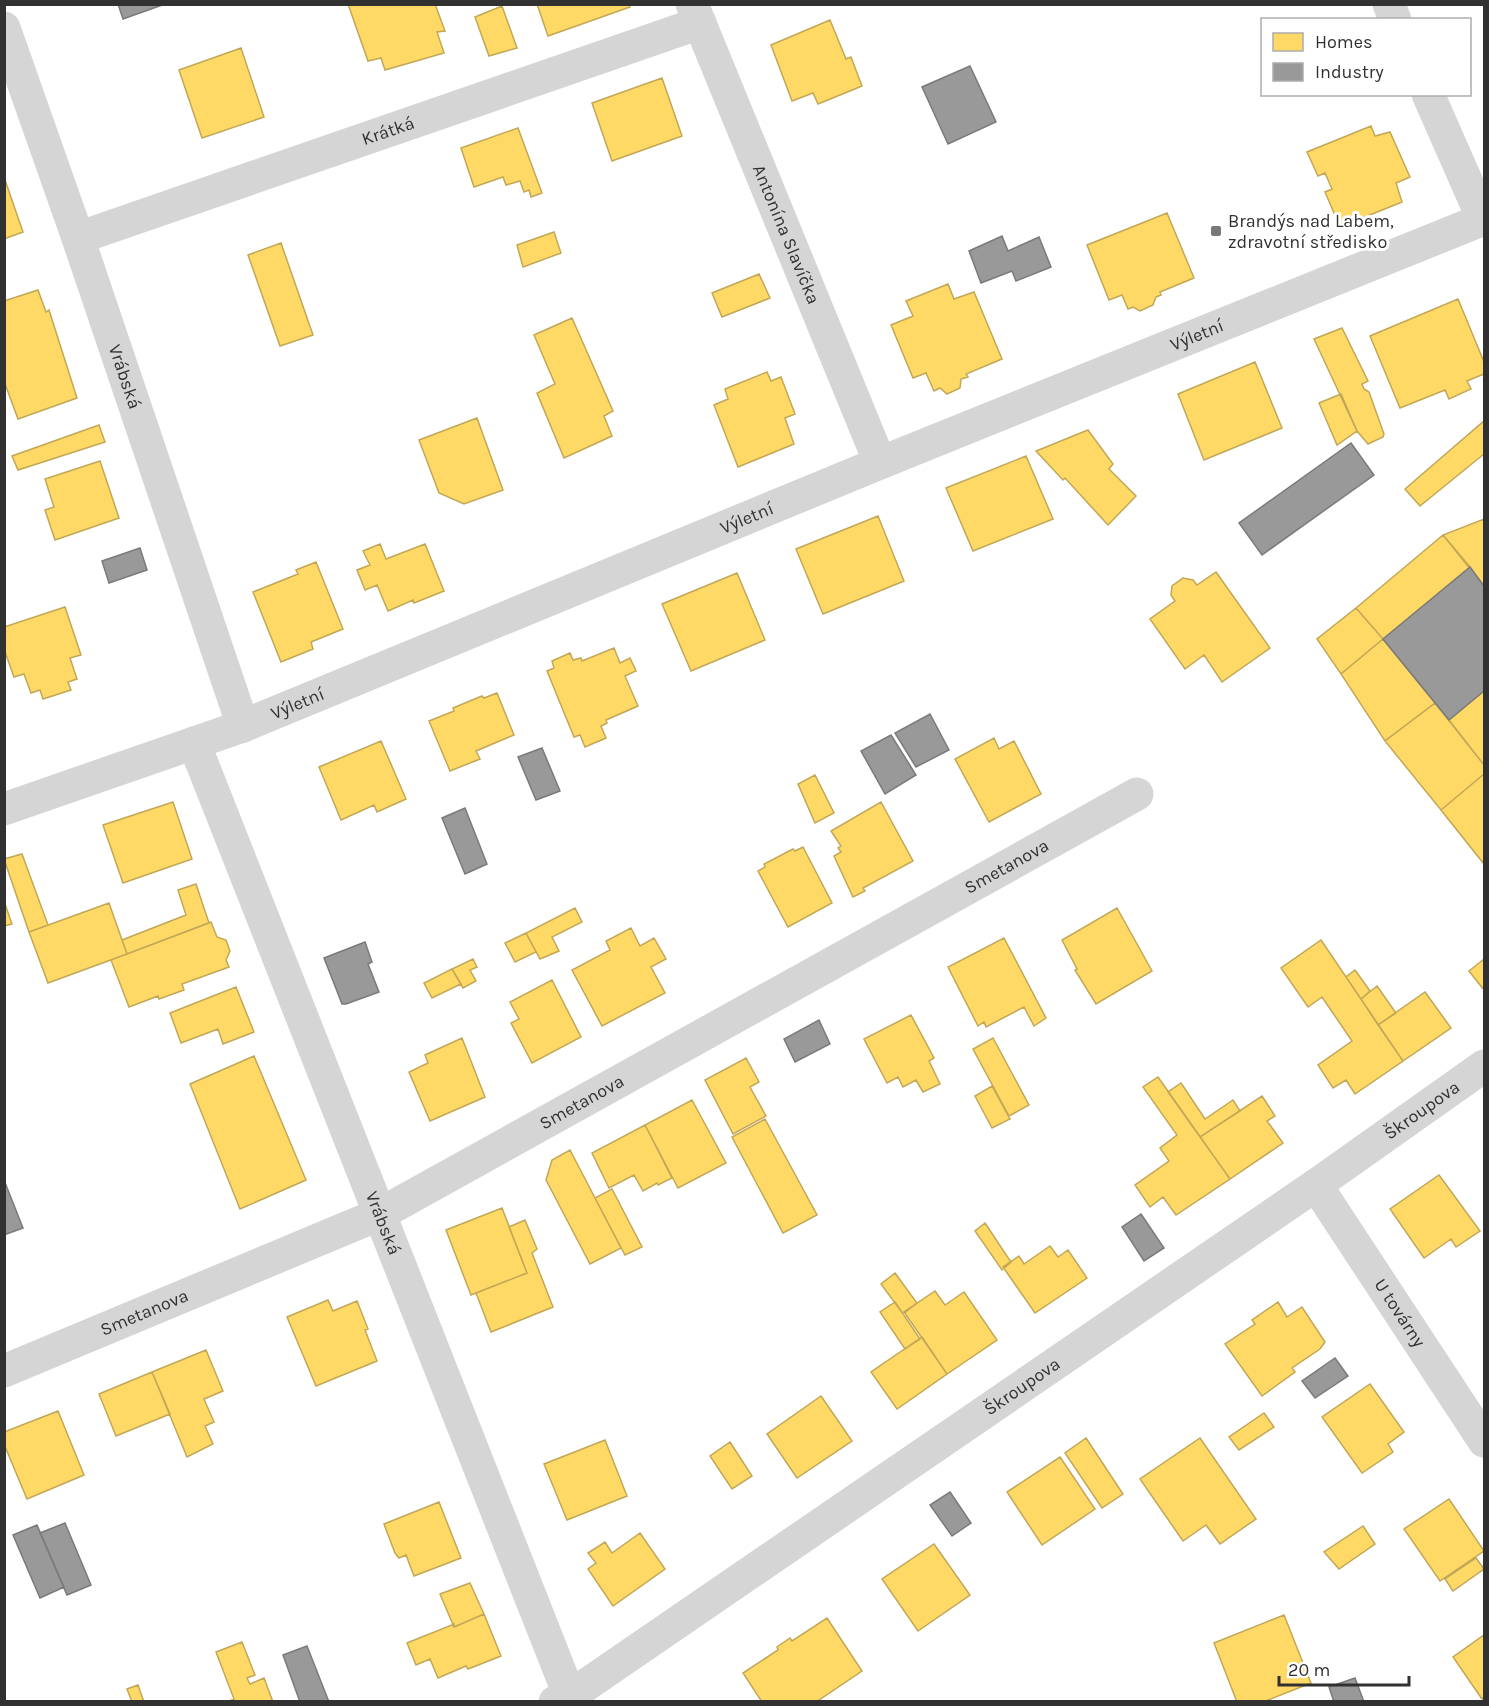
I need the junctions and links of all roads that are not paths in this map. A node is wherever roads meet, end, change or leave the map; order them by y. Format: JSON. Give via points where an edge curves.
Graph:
{"nodes":[{"id":1,"x":696,"y":14,"type":"edge"},
{"id":2,"x":4,"y":28,"type":"edge"},
{"id":3,"x":1429,"y":96,"type":"edge"},
{"id":4,"x":1484,"y":219,"type":"edge"},
{"id":5,"x":78,"y":238,"type":"junction"},
{"id":6,"x":880,"y":463,"type":"junction"},
{"id":7,"x":243,"y":726,"type":"junction"},
{"id":8,"x":194,"y":743,"type":"junction"},
{"id":9,"x":1137,"y":794,"type":"dead end"},
{"id":10,"x":4,"y":809,"type":"edge"},
{"id":11,"x":1485,"y":1066,"type":"edge"},
{"id":12,"x":1316,"y":1185,"type":"junction"},
{"id":13,"x":380,"y":1214,"type":"junction"},
{"id":14,"x":4,"y":1371,"type":"edge"},
{"id":15,"x":1485,"y":1441,"type":"edge"},
{"id":16,"x":566,"y":1700,"type":"edge"}],
"edges":[{"from":1,"to":5,"type":"street","name":"Krátká"},
{"from":1,"to":6,"type":"street","name":"Antonína Slavíčka"},
{"from":2,"to":5,"type":"street","name":"Vrábská"},
{"from":3,"to":4,"type":"street"},
{"from":4,"to":6,"type":"street","name":"Výletní"},
{"from":5,"to":7,"type":"street","name":"Vrábská"},
{"from":6,"to":7,"type":"street","name":"Výletní"},
{"from":7,"to":8,"type":"street","name":"Výletní"},
{"from":8,"to":10,"type":"street","name":"Výletní"},
{"from":8,"to":13,"type":"street","name":"Vrábská"},
{"from":9,"to":13,"type":"street","name":"Smetanova"},
{"from":11,"to":12,"type":"street","name":"Škroupova"},
{"from":12,"to":15,"type":"street","name":"U továrny"},
{"from":12,"to":16,"type":"street","name":"Škroupova"},
{"from":13,"to":14,"type":"street","name":"Smetanova"},
{"from":13,"to":16,"type":"street","name":"Vrábská"}]}
